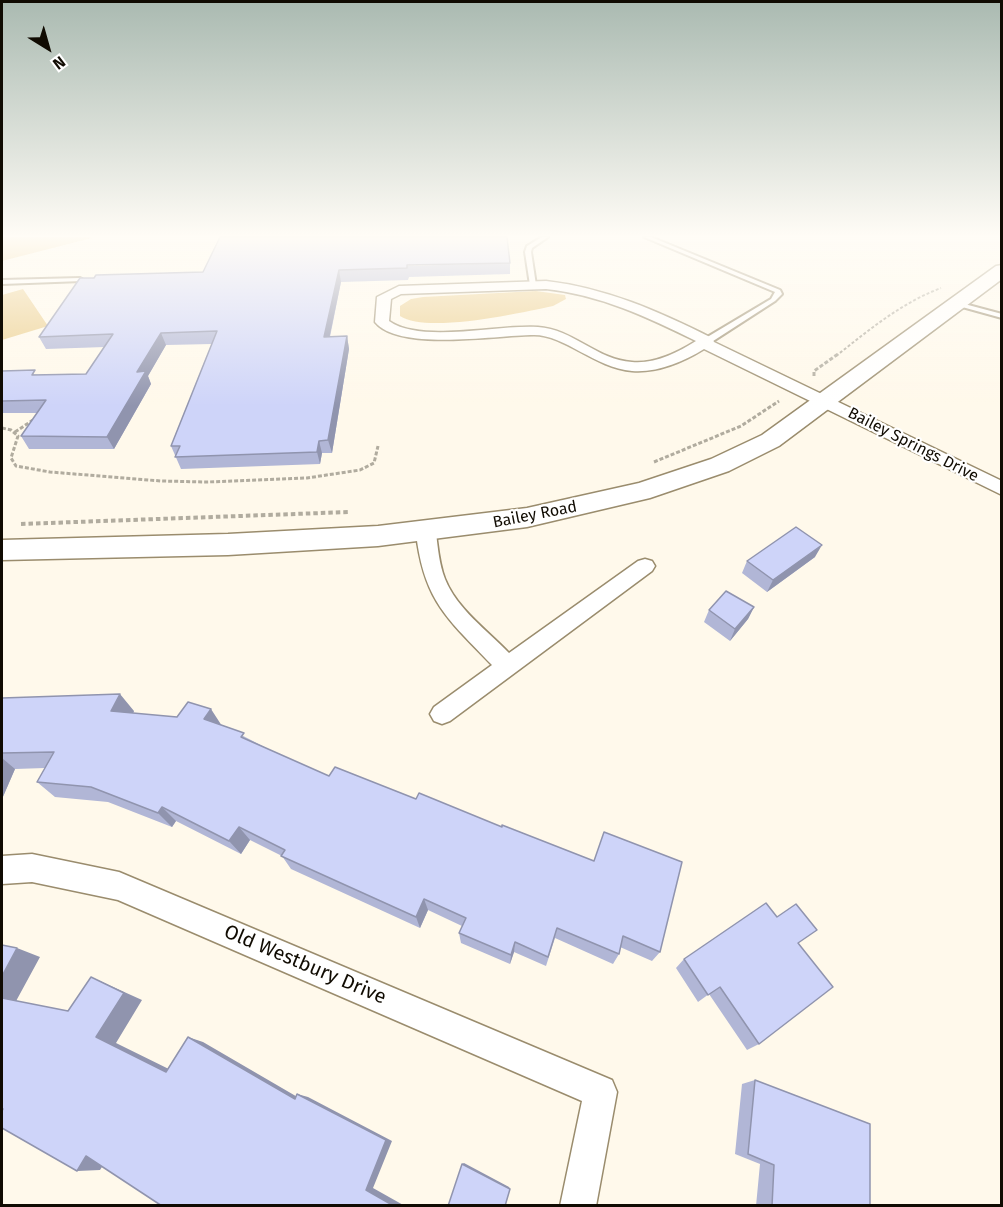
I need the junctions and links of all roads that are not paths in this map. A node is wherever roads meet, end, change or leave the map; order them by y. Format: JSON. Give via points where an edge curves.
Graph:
{"nodes":[{"id":1,"x":392,"y":293,"type":"edge"},
{"id":2,"x":597,"y":293,"type":"edge"},
{"id":3,"x":778,"y":293,"type":"edge"},
{"id":4,"x":953,"y":294,"type":"joint"},
{"id":5,"x":1002,"y":316,"type":"edge"},
{"id":6,"x":706,"y":342,"type":"junction"},
{"id":7,"x":820,"y":389,"type":"junction"},
{"id":8,"x":1002,"y":489,"type":"edge"},
{"id":9,"x":426,"y":533,"type":"junction"},
{"id":10,"x":2,"y":550,"type":"edge"},
{"id":11,"x":645,"y":566,"type":"dead end"},
{"id":12,"x":508,"y":666,"type":"junction"},
{"id":13,"x":442,"y":714,"type":"dead end"},
{"id":14,"x":2,"y":870,"type":"edge"},
{"id":15,"x":578,"y":1206,"type":"edge"}],
"edges":[{"from":1,"to":6,"type":"street","name":"Bailey Springs Drive","via":[[384,297],[382,322],[393,331],[416,335],[546,332],[610,364],[632,368],[667,362]]},
{"from":2,"to":6,"type":"street","name":"Bailey Springs Drive"},
{"from":3,"to":6,"type":"lane"},
{"from":4,"to":5,"type":"lane"},
{"from":4,"to":7,"type":"street","name":"Bailey Road"},
{"from":6,"to":7,"type":"street","name":"Bailey Springs Drive"},
{"from":7,"to":8,"type":"street","name":"Bailey Springs Drive"},
{"from":7,"to":9,"type":"street","name":"Bailey Road","via":[[805,418],[759,448],[662,487],[543,516]]},
{"from":9,"to":10,"type":"street","name":"Bailey Road"},
{"from":9,"to":12,"type":"street","via":[[435,582],[455,610]]},
{"from":11,"to":12,"type":"street"},
{"from":12,"to":13,"type":"street"},
{"from":14,"to":15,"type":"street","name":"Old Westbury Drive","via":[[32,868],[119,886],[600,1092]]}]}
